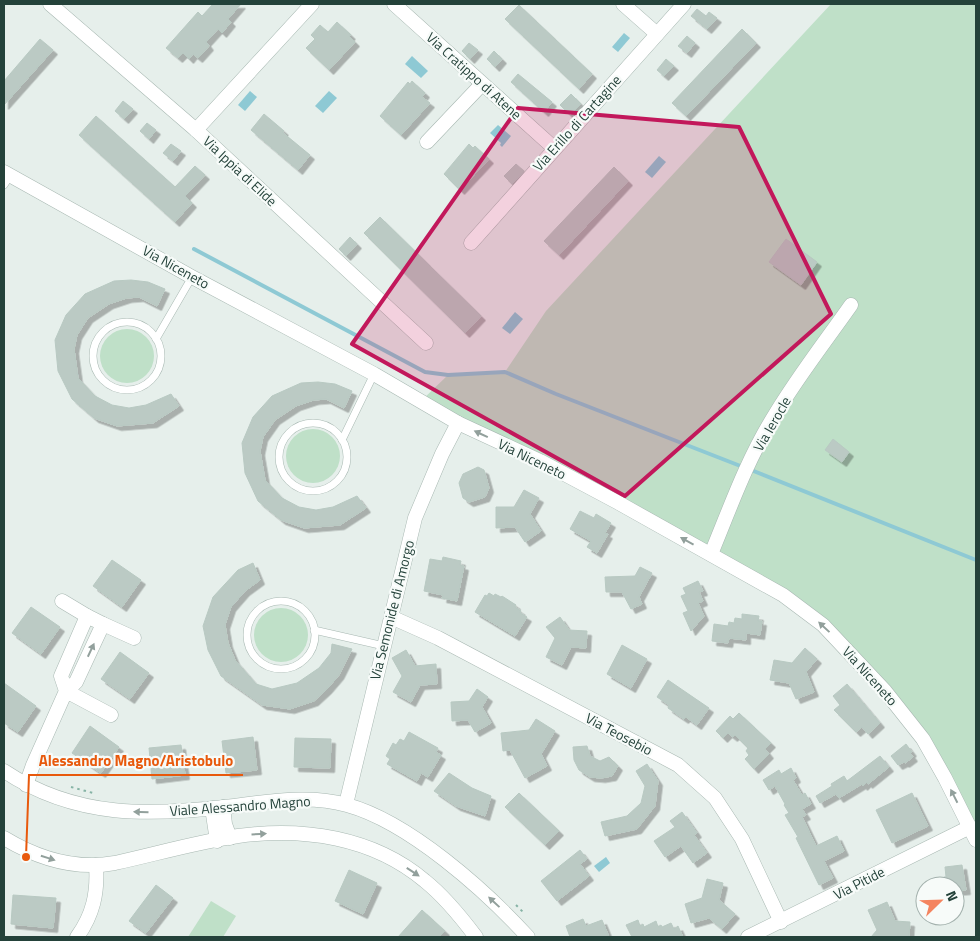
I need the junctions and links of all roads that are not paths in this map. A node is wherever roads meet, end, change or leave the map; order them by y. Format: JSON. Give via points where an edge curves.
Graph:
{"nodes":[{"id":1,"x":50,"y":4,"type":"edge"},
{"id":2,"x":312,"y":4,"type":"edge"},
{"id":3,"x":394,"y":4,"type":"edge"},
{"id":4,"x":623,"y":4,"type":"edge"},
{"id":5,"x":684,"y":4,"type":"edge"},
{"id":6,"x":656,"y":34,"type":"junction"},
{"id":7,"x":482,"y":84,"type":"junction"},
{"id":8,"x":196,"y":130,"type":"junction"},
{"id":9,"x":427,"y":142,"type":"dead end"},
{"id":10,"x":554,"y":148,"type":"junction"},
{"id":11,"x":6,"y":178,"type":"edge"},
{"id":12,"x":471,"y":243,"type":"dead end"},
{"id":13,"x":192,"y":277,"type":"junction"},
{"id":14,"x":851,"y":305,"type":"dead end"},
{"id":15,"x":156,"y":339,"type":"junction"},
{"id":16,"x":426,"y":343,"type":"dead end"},
{"id":17,"x":374,"y":374,"type":"junction"},
{"id":18,"x":458,"y":423,"type":"junction"},
{"id":19,"x":342,"y":440,"type":"junction"},
{"id":20,"x":711,"y":554,"type":"junction"},
{"id":21,"x":62,"y":602,"type":"dead end"},
{"id":22,"x":87,"y":616,"type":"junction"},
{"id":23,"x":391,"y":617,"type":"junction"},
{"id":24,"x":103,"y":624,"type":"junction"},
{"id":25,"x":314,"y":630,"type":"junction"},
{"id":26,"x":134,"y":638,"type":"dead end"},
{"id":27,"x":384,"y":646,"type":"junction"},
{"id":28,"x":66,"y":691,"type":"junction"},
{"id":29,"x":111,"y":715,"type":"dead end"},
{"id":30,"x":4,"y":771,"type":"edge"},
{"id":31,"x":26,"y":785,"type":"junction"},
{"id":32,"x":346,"y":804,"type":"junction"},
{"id":33,"x":218,"y":808,"type":"junction"},
{"id":34,"x":973,"y":834,"type":"edge"},
{"id":35,"x":4,"y":838,"type":"edge"},
{"id":36,"x":223,"y":839,"type":"junction"},
{"id":37,"x":96,"y":865,"type":"junction"},
{"id":38,"x":781,"y":922,"type":"junction"},
{"id":39,"x":757,"y":935,"type":"edge"},
{"id":40,"x":77,"y":937,"type":"edge"},
{"id":41,"x":476,"y":937,"type":"edge"},
{"id":42,"x":528,"y":937,"type":"edge"}],
"edges":[{"from":1,"to":8,"type":"street","name":"Via Ippia di Elide"},
{"from":2,"to":8,"type":"street"},
{"from":3,"to":7,"type":"street","name":"Via Cratippo di Atene"},
{"from":4,"to":6,"type":"street"},
{"from":5,"to":6,"type":"street","name":"Via Erillo di Cartagine"},
{"from":6,"to":10,"type":"street","name":"Via Erillo di Cartagine"},
{"from":7,"to":9,"type":"street"},
{"from":7,"to":10,"type":"street","name":"Via Cratippo di Atene"},
{"from":8,"to":16,"type":"street","name":"Via Ippia di Elide"},
{"from":10,"to":12,"type":"street","name":"Via Erillo di Cartagine"},
{"from":11,"to":13,"type":"street","name":"Via Niceneto"},
{"from":13,"to":15,"type":"lane"},
{"from":13,"to":17,"type":"street","name":"Via Niceneto"},
{"from":14,"to":20,"type":"street","name":"Via Ierocle","via":[[772,419],[739,485]]},
{"from":15,"to":15,"type":"lane","via":[[150,331],[131,322],[110,327],[102,333],[93,352],[98,373],[115,388],[127,390],[149,382],[160,362]]},
{"from":17,"to":18,"type":"street","name":"Via Niceneto"},
{"from":17,"to":19,"type":"lane"},
{"from":20,"to":18,"type":"street","name":"Via Niceneto","one_way":true,"via":[[540,461]]},
{"from":18,"to":23,"type":"street","name":"Via Semonide di Amorgo","via":[[414,518]]},
{"from":19,"to":19,"type":"lane","via":[[327,426],[316,423],[296,427],[282,443],[279,453],[283,474],[301,488],[324,489],[342,474],[346,463]]},
{"from":34,"to":20,"type":"street","name":"Via Niceneto","one_way":true,"via":[[923,739],[885,691],[823,625],[782,595]]},
{"from":21,"to":22,"type":"street"},
{"from":22,"to":24,"type":"street"},
{"from":22,"to":28,"type":"street","via":[[61,676]]},
{"from":23,"to":27,"type":"street","name":"Via Semonide di Amorgo"},
{"from":23,"to":38,"type":"street","name":"Via Teosebio","via":[[438,638],[678,766],[715,798],[742,839]]},
{"from":24,"to":26,"type":"street"},
{"from":28,"to":24,"type":"street","one_way":true,"via":[[76,682]]},
{"from":25,"to":25,"type":"lane","via":[[310,619],[294,604],[271,602],[253,616],[247,637],[252,653],[263,664],[284,669],[304,660],[314,641]]},
{"from":25,"to":27,"type":"lane"},
{"from":27,"to":32,"type":"street","name":"Via Semonide di Amorgo"},
{"from":28,"to":29,"type":"street"},
{"from":28,"to":31,"type":"street"},
{"from":30,"to":31,"type":"street","name":"Viale Alessandro Magno"},
{"from":33,"to":31,"type":"street","name":"Viale Alessandro Magno","one_way":true,"via":[[142,812],[102,809],[72,803]]},
{"from":32,"to":33,"type":"street","name":"Viale Alessandro Magno","via":[[301,800]]},
{"from":42,"to":32,"type":"street","name":"Viale Alessandro Magno","one_way":true,"via":[[492,900],[425,846],[382,819]]},
{"from":33,"to":36,"type":"street"},
{"from":34,"to":38,"type":"street","name":"Via Pitide"},
{"from":35,"to":37,"type":"street","one_way":true,"via":[[55,860]]},
{"from":36,"to":37,"type":"street"},
{"from":36,"to":41,"type":"street","one_way":true,"via":[[297,833],[330,837],[362,846],[426,881],[450,904]]},
{"from":37,"to":40,"type":"street","via":[[93,907]]},
{"from":38,"to":39,"type":"street","name":"Via Pitide"}]}
